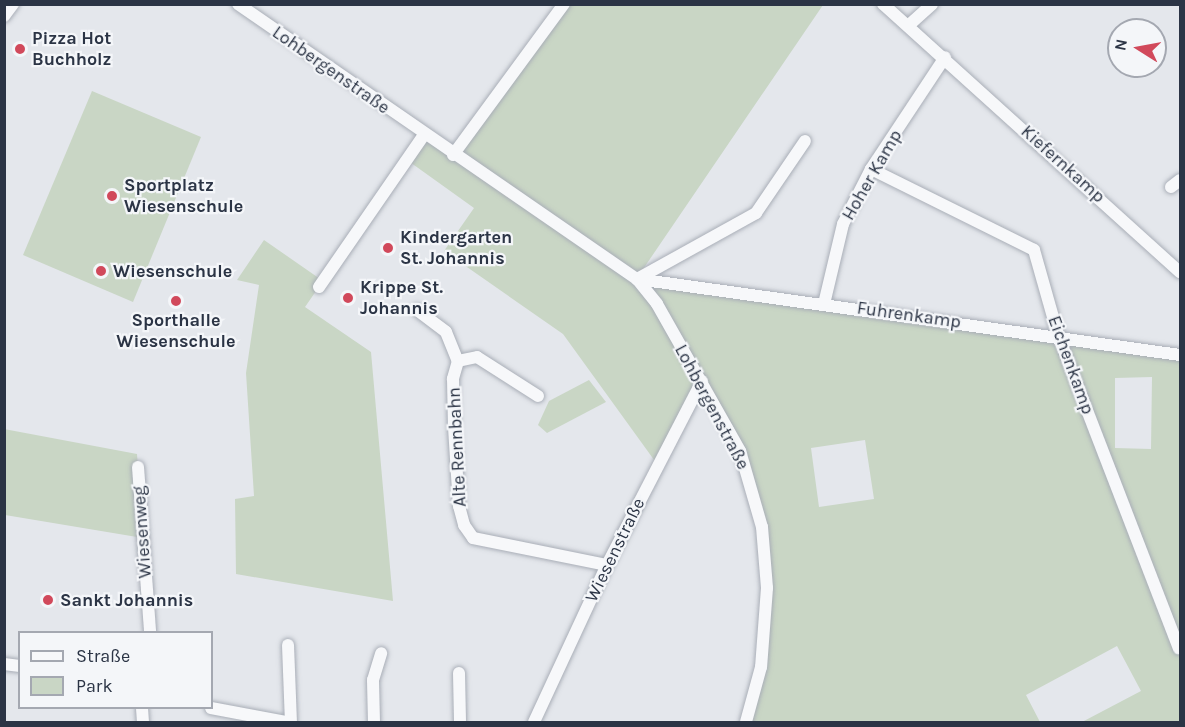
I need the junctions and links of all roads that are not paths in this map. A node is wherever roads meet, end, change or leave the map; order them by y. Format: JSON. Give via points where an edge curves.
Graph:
{"nodes":[{"id":1,"x":13,"y":4,"type":"edge"},
{"id":2,"x":238,"y":4,"type":"edge"},
{"id":3,"x":564,"y":4,"type":"edge"},
{"id":4,"x":883,"y":4,"type":"edge"},
{"id":5,"x":932,"y":4,"type":"edge"},
{"id":6,"x":4,"y":16,"type":"edge"},
{"id":7,"x":909,"y":25,"type":"junction"},
{"id":8,"x":945,"y":57,"type":"junction"},
{"id":9,"x":424,"y":135,"type":"junction"},
{"id":10,"x":805,"y":141,"type":"dead end"},
{"id":11,"x":453,"y":155,"type":"junction"},
{"id":12,"x":871,"y":169,"type":"junction"},
{"id":13,"x":1180,"y":272,"type":"edge"},
{"id":14,"x":637,"y":279,"type":"junction"},
{"id":15,"x":319,"y":287,"type":"dead end"},
{"id":16,"x":824,"y":304,"type":"junction"},
{"id":17,"x":417,"y":310,"type":"dead end"},
{"id":18,"x":1058,"y":335,"type":"junction"},
{"id":19,"x":1180,"y":355,"type":"edge"},
{"id":20,"x":458,"y":361,"type":"junction"},
{"id":21,"x":702,"y":381,"type":"junction"},
{"id":22,"x":538,"y":396,"type":"dead end"},
{"id":23,"x":138,"y":467,"type":"dead end"},
{"id":24,"x":607,"y":566,"type":"junction"},
{"id":25,"x":150,"y":631,"type":"edge"},
{"id":26,"x":288,"y":645,"type":"dead end"},
{"id":27,"x":1179,"y":648,"type":"dead end"},
{"id":28,"x":381,"y":653,"type":"dead end"},
{"id":29,"x":459,"y":673,"type":"dead end"},
{"id":30,"x":213,"y":709,"type":"edge"},
{"id":31,"x":241,"y":718,"type":"edge"},
{"id":32,"x":284,"y":722,"type":"edge"},
{"id":33,"x":291,"y":723,"type":"edge"},
{"id":34,"x":374,"y":723,"type":"edge"},
{"id":35,"x":460,"y":723,"type":"edge"},
{"id":36,"x":534,"y":723,"type":"edge"},
{"id":37,"x":746,"y":723,"type":"edge"}],
"edges":[{"from":1,"to":6,"type":"street"},
{"from":2,"to":9,"type":"street","name":"Lohbergenstraße"},
{"from":3,"to":11,"type":"street"},
{"from":4,"to":7,"type":"street","name":"Kiefernkamp"},
{"from":5,"to":7,"type":"street"},
{"from":7,"to":8,"type":"street","name":"Kiefernkamp"},
{"from":8,"to":12,"type":"street","name":"Hoher Kamp"},
{"from":8,"to":13,"type":"street","name":"Kiefernkamp"},
{"from":9,"to":11,"type":"street","name":"Lohbergenstraße"},
{"from":9,"to":15,"type":"street"},
{"from":10,"to":14,"type":"street","via":[[756,213]]},
{"from":11,"to":14,"type":"street","name":"Lohbergenstraße"},
{"from":12,"to":16,"type":"street","name":"Hoher Kamp","via":[[843,224]]},
{"from":12,"to":18,"type":"street","name":"Eichenkamp","via":[[1034,250]]},
{"from":14,"to":16,"type":"street","name":"Fuhrenkamp"},
{"from":14,"to":21,"type":"street","name":"Lohbergenstraße","via":[[657,304]]},
{"from":16,"to":18,"type":"street","name":"Fuhrenkamp"},
{"from":17,"to":20,"type":"street","name":"Alte Rennbahn","via":[[446,332]]},
{"from":18,"to":19,"type":"street","name":"Fuhrenkamp"},
{"from":18,"to":27,"type":"street","name":"Eichenkamp"},
{"from":20,"to":22,"type":"street","name":"Alte Rennbahn","via":[[477,357]]},
{"from":20,"to":24,"type":"street","name":"Alte Rennbahn","via":[[453,379],[459,506],[464,525],[473,538]]},
{"from":21,"to":24,"type":"street","name":"Wiesenstraße"},
{"from":21,"to":37,"type":"street","name":"Lohbergenstraße","via":[[740,451],[762,527],[766,588],[761,667]]},
{"from":23,"to":25,"type":"street","name":"Wiesenweg"},
{"from":24,"to":36,"type":"street","name":"Wiesenstraße"},
{"from":26,"to":33,"type":"street"},
{"from":28,"to":34,"type":"street","via":[[373,680]]},
{"from":29,"to":35,"type":"street"},
{"from":30,"to":31,"type":"street"},
{"from":31,"to":32,"type":"street"}]}
